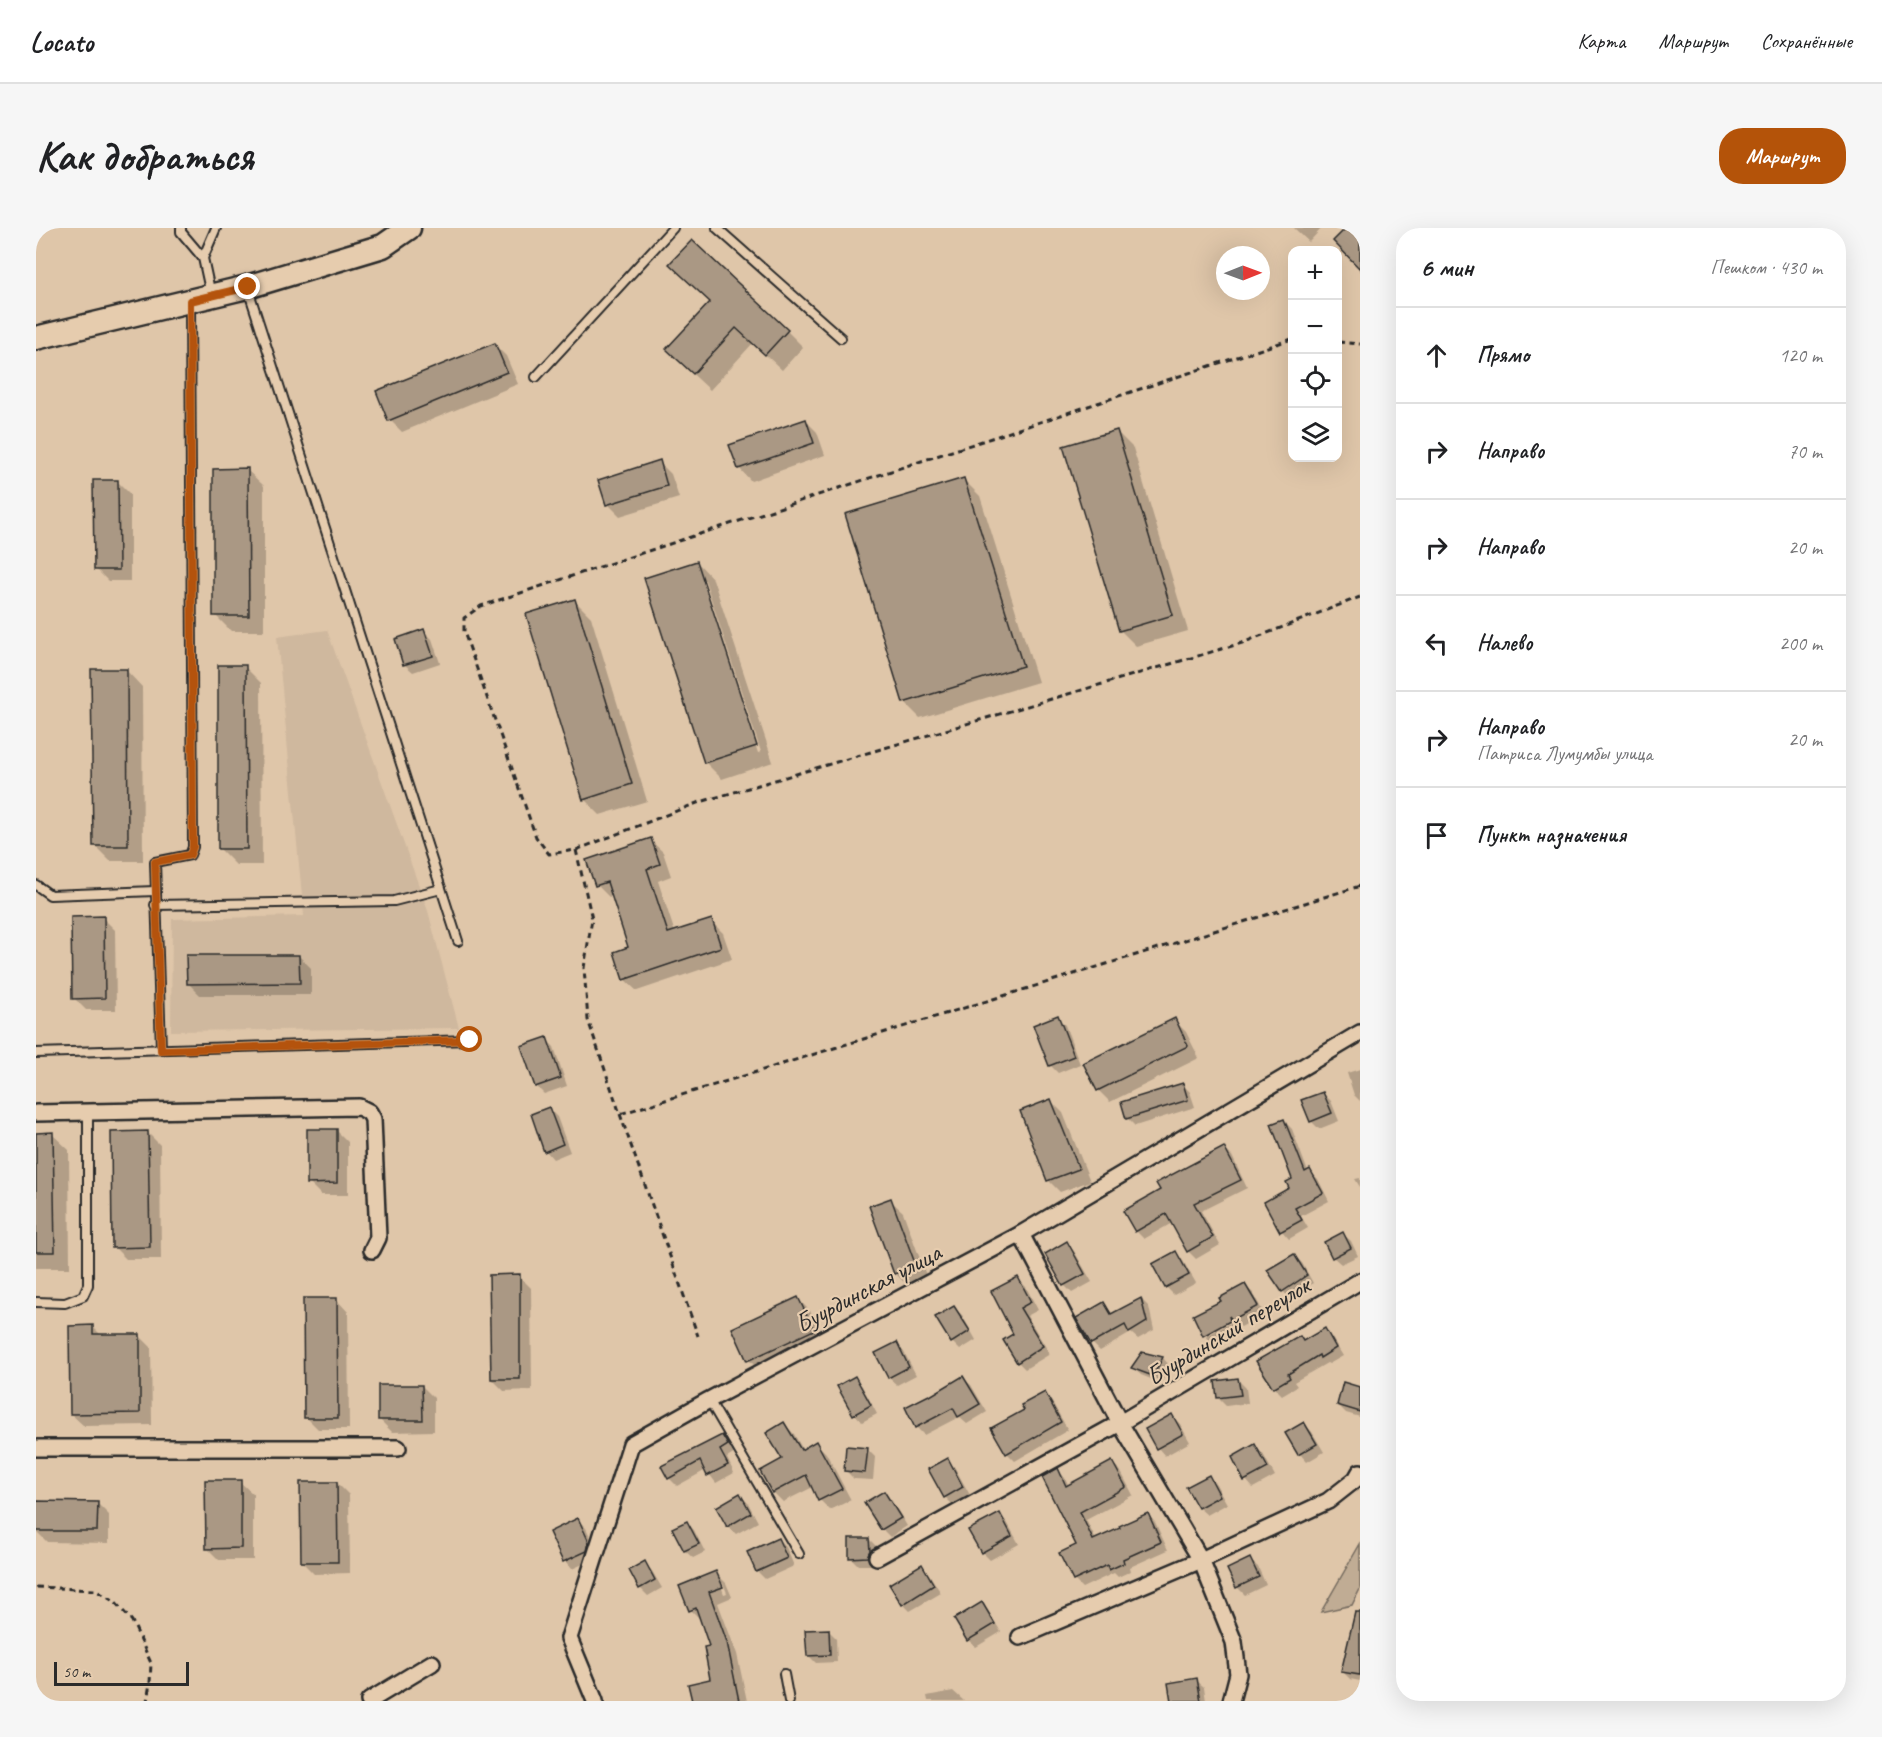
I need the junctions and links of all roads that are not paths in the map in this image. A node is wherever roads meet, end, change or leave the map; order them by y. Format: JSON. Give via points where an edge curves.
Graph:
{"nodes":[{"id":1,"x":181,"y":228,"type":"edge"},
{"id":2,"x":216,"y":228,"type":"edge"},
{"id":3,"x":409,"y":228,"type":"edge"},
{"id":4,"x":673,"y":228,"type":"edge"},
{"id":5,"x":717,"y":228,"type":"edge"},
{"id":6,"x":203,"y":258,"type":"junction"},
{"id":7,"x":248,"y":287,"type":"junction"},
{"id":8,"x":201,"y":298,"type":"junction"},
{"id":9,"x":36,"y":338,"type":"edge"},
{"id":10,"x":841,"y":338,"type":"dead end"},
{"id":11,"x":536,"y":377,"type":"dead end"},
{"id":12,"x":36,"y":885,"type":"edge"},
{"id":13,"x":441,"y":890,"type":"junction"},
{"id":14,"x":155,"y":891,"type":"junction"},
{"id":15,"x":155,"y":905,"type":"junction"},
{"id":16,"x":458,"y":941,"type":"dead end"},
{"id":17,"x":1360,"y":1033,"type":"edge"},
{"id":18,"x":470,"y":1040,"type":"dead end"},
{"id":19,"x":161,"y":1050,"type":"junction"},
{"id":20,"x":36,"y":1053,"type":"edge"},
{"id":21,"x":88,"y":1112,"type":"junction"},
{"id":22,"x":36,"y":1113,"type":"edge"},
{"id":23,"x":1021,"y":1234,"type":"junction"},
{"id":24,"x":372,"y":1250,"type":"dead end"},
{"id":25,"x":1360,"y":1281,"type":"edge"},
{"id":26,"x":36,"y":1302,"type":"edge"},
{"id":27,"x":709,"y":1400,"type":"junction"},
{"id":28,"x":1120,"y":1423,"type":"junction"},
{"id":29,"x":36,"y":1448,"type":"edge"},
{"id":30,"x":398,"y":1448,"type":"dead end"},
{"id":31,"x":1360,"y":1472,"type":"edge"},
{"id":32,"x":799,"y":1554,"type":"dead end"},
{"id":33,"x":877,"y":1557,"type":"dead end"},
{"id":34,"x":1201,"y":1560,"type":"junction"},
{"id":35,"x":1020,"y":1637,"type":"dead end"},
{"id":36,"x":432,"y":1663,"type":"dead end"},
{"id":37,"x":783,"y":1674,"type":"dead end"},
{"id":38,"x":369,"y":1701,"type":"edge"},
{"id":39,"x":595,"y":1701,"type":"edge"},
{"id":40,"x":789,"y":1701,"type":"edge"},
{"id":41,"x":1231,"y":1701,"type":"edge"}],
"edges":[{"from":1,"to":6,"type":"lane"},
{"from":2,"to":6,"type":"lane"},
{"from":3,"to":7,"type":"street","via":[[383,246]]},
{"from":4,"to":11,"type":"lane"},
{"from":5,"to":10,"type":"lane"},
{"from":6,"to":8,"type":"lane"},
{"from":7,"to":8,"type":"street"},
{"from":7,"to":13,"type":"lane"},
{"from":8,"to":9,"type":"street"},
{"from":8,"to":14,"type":"lane","via":[[193,847],[190,855],[155,862]]},
{"from":12,"to":14,"type":"lane","via":[[50,895]]},
{"from":13,"to":15,"type":"lane","via":[[394,901]]},
{"from":13,"to":16,"type":"lane"},
{"from":14,"to":15,"type":"lane"},
{"from":15,"to":19,"type":"lane"},
{"from":17,"to":23,"type":"street","name":"Буурдинская улица"},
{"from":18,"to":19,"type":"lane"},
{"from":19,"to":20,"type":"lane"},
{"from":21,"to":22,"type":"street"},
{"from":21,"to":24,"type":"street","via":[[359,1107],[373,1119],[378,1238]]},
{"from":21,"to":26,"type":"lane","via":[[88,1285],[83,1296],[65,1303]]},
{"from":23,"to":27,"type":"street","name":"Буурдинская улица"},
{"from":23,"to":28,"type":"street"},
{"from":25,"to":28,"type":"street","name":"Буурдинский переулок"},
{"from":27,"to":32,"type":"lane"},
{"from":27,"to":39,"type":"street","name":"Буурдинская улица","via":[[631,1444],[569,1638]]},
{"from":28,"to":33,"type":"street","name":"Буурдинский переулок"},
{"from":28,"to":34,"type":"street"},
{"from":29,"to":30,"type":"street"},
{"from":31,"to":34,"type":"street","via":[[1328,1501]]},
{"from":34,"to":35,"type":"street"},
{"from":34,"to":41,"type":"street","via":[[1234,1642],[1238,1674]]},
{"from":36,"to":38,"type":"street"},
{"from":37,"to":40,"type":"lane"}]}
